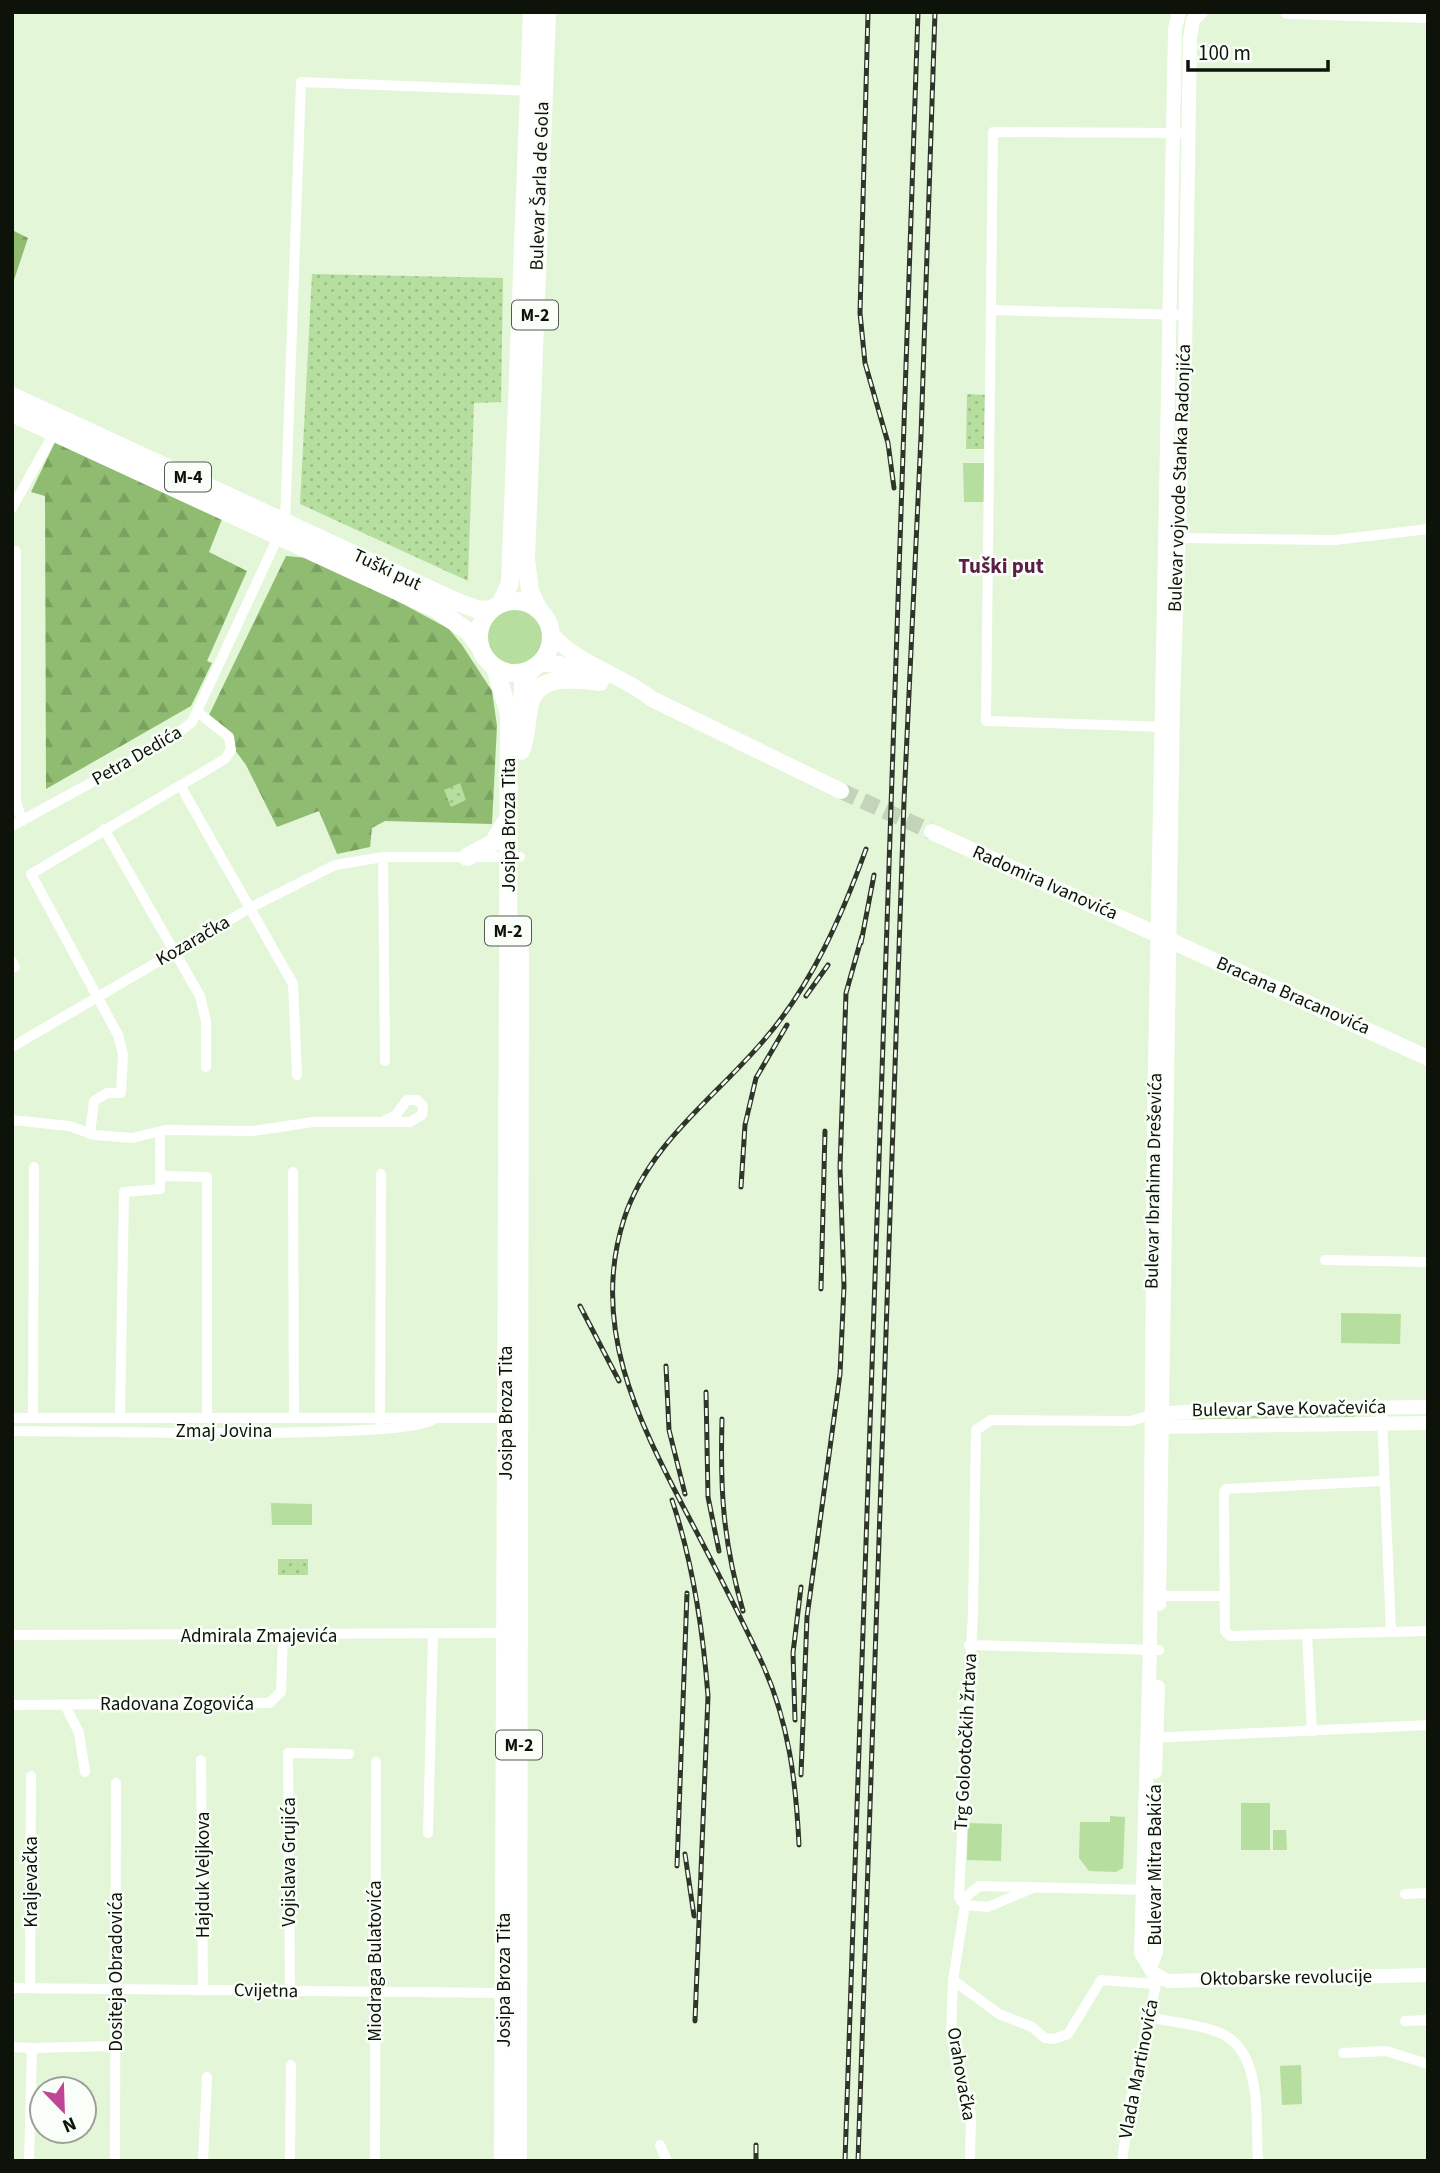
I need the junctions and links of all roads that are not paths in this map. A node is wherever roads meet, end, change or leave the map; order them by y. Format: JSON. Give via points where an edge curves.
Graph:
{"nodes":[{"id":1,"x":532,"y":12,"type":"edge"},
{"id":2,"x":547,"y":12,"type":"edge"},
{"id":3,"x":1179,"y":12,"type":"edge"},
{"id":4,"x":1287,"y":12,"type":"edge"},
{"id":5,"x":1198,"y":14,"type":"edge"},
{"id":6,"x":1428,"y":16,"type":"edge"},
{"id":7,"x":536,"y":91,"type":"junction"},
{"id":8,"x":1182,"y":133,"type":"junction"},
{"id":9,"x":991,"y":310,"type":"junction"},
{"id":10,"x":1178,"y":315,"type":"junction"},
{"id":11,"x":12,"y":396,"type":"edge"},
{"id":12,"x":524,"y":406,"type":"junction"},
{"id":13,"x":12,"y":414,"type":"edge"},
{"id":14,"x":54,"y":433,"type":"junction"},
{"id":15,"x":12,"y":508,"type":"edge"},
{"id":16,"x":281,"y":529,"type":"junction"},
{"id":17,"x":1428,"y":529,"type":"edge"},
{"id":18,"x":1178,"y":538,"type":"junction"},
{"id":19,"x":16,"y":551,"type":"dead end"},
{"id":20,"x":496,"y":606,"type":"junction"},
{"id":21,"x":538,"y":609,"type":"junction"},
{"id":22,"x":551,"y":633,"type":"junction"},
{"id":23,"x":479,"y":646,"type":"junction"},
{"id":24,"x":535,"y":667,"type":"junction"},
{"id":25,"x":495,"y":668,"type":"junction"},
{"id":26,"x":600,"y":682,"type":"junction"},
{"id":27,"x":652,"y":699,"type":"junction"},
{"id":28,"x":199,"y":713,"type":"junction"},
{"id":29,"x":1167,"y":727,"type":"junction"},
{"id":30,"x":521,"y":751,"type":"junction"},
{"id":31,"x":180,"y":785,"type":"junction"},
{"id":32,"x":841,"y":791,"type":"tunnel mouth"},
{"id":33,"x":509,"y":817,"type":"junction"},
{"id":34,"x":17,"y":823,"type":"edge"},
{"id":35,"x":104,"y":830,"type":"junction"},
{"id":36,"x":932,"y":832,"type":"tunnel mouth"},
{"id":37,"x":383,"y":857,"type":"junction"},
{"id":38,"x":467,"y":857,"type":"junction"},
{"id":39,"x":514,"y":857,"type":"junction"},
{"id":40,"x":250,"y":908,"type":"junction"},
{"id":41,"x":1164,"y":938,"type":"junction"},
{"id":42,"x":175,"y":952,"type":"junction"},
{"id":43,"x":99,"y":996,"type":"junction"},
{"id":44,"x":12,"y":1048,"type":"edge"},
{"id":45,"x":1428,"y":1058,"type":"edge"},
{"id":46,"x":385,"y":1060,"type":"dead end"},
{"id":47,"x":206,"y":1067,"type":"dead end"},
{"id":48,"x":297,"y":1075,"type":"dead end"},
{"id":49,"x":12,"y":1120,"type":"edge"},
{"id":50,"x":384,"y":1121,"type":"dead end"},
{"id":51,"x":160,"y":1132,"type":"junction"},
{"id":52,"x":90,"y":1134,"type":"junction"},
{"id":53,"x":34,"y":1167,"type":"dead end"},
{"id":54,"x":293,"y":1172,"type":"dead end"},
{"id":55,"x":381,"y":1174,"type":"dead end"},
{"id":56,"x":160,"y":1176,"type":"junction"},
{"id":57,"x":1325,"y":1260,"type":"dead end"},
{"id":58,"x":1428,"y":1262,"type":"edge"},
{"id":59,"x":1382,"y":1407,"type":"junction"},
{"id":60,"x":1428,"y":1407,"type":"edge"},
{"id":61,"x":12,"y":1418,"type":"edge"},
{"id":62,"x":33,"y":1418,"type":"junction"},
{"id":63,"x":120,"y":1418,"type":"junction"},
{"id":64,"x":207,"y":1418,"type":"junction"},
{"id":65,"x":293,"y":1418,"type":"junction"},
{"id":66,"x":513,"y":1418,"type":"junction"},
{"id":67,"x":1157,"y":1420,"type":"junction"},
{"id":68,"x":1428,"y":1423,"type":"edge"},
{"id":69,"x":380,"y":1424,"type":"junction"},
{"id":70,"x":1383,"y":1424,"type":"junction"},
{"id":71,"x":12,"y":1431,"type":"edge"},
{"id":72,"x":1383,"y":1481,"type":"junction"},
{"id":73,"x":1154,"y":1596,"type":"junction"},
{"id":74,"x":1224,"y":1596,"type":"junction"},
{"id":75,"x":1428,"y":1630,"type":"edge"},
{"id":76,"x":1391,"y":1632,"type":"junction"},
{"id":77,"x":505,"y":1633,"type":"junction"},
{"id":78,"x":12,"y":1635,"type":"edge"},
{"id":79,"x":433,"y":1635,"type":"junction"},
{"id":80,"x":1307,"y":1635,"type":"junction"},
{"id":81,"x":283,"y":1636,"type":"junction"},
{"id":82,"x":969,"y":1645,"type":"junction"},
{"id":83,"x":1155,"y":1650,"type":"junction"},
{"id":84,"x":12,"y":1705,"type":"edge"},
{"id":85,"x":65,"y":1705,"type":"junction"},
{"id":86,"x":1428,"y":1725,"type":"edge"},
{"id":87,"x":1312,"y":1731,"type":"junction"},
{"id":88,"x":1152,"y":1738,"type":"junction"},
{"id":89,"x":349,"y":1754,"type":"dead end"},
{"id":90,"x":201,"y":1760,"type":"dead end"},
{"id":91,"x":376,"y":1762,"type":"dead end"},
{"id":92,"x":85,"y":1772,"type":"dead end"},
{"id":93,"x":31,"y":1776,"type":"dead end"},
{"id":94,"x":116,"y":1783,"type":"dead end"},
{"id":95,"x":428,"y":1833,"type":"dead end"},
{"id":96,"x":960,"y":1872,"type":"junction"},
{"id":97,"x":979,"y":1886,"type":"junction"},
{"id":98,"x":1033,"y":1888,"type":"junction"},
{"id":99,"x":1148,"y":1890,"type":"junction"},
{"id":100,"x":1428,"y":1893,"type":"edge"},
{"id":101,"x":1405,"y":1894,"type":"dead end"},
{"id":102,"x":963,"y":1903,"type":"junction"},
{"id":103,"x":1428,"y":1975,"type":"edge"},
{"id":104,"x":1154,"y":1977,"type":"junction"},
{"id":105,"x":953,"y":1980,"type":"junction"},
{"id":106,"x":12,"y":1988,"type":"edge"},
{"id":107,"x":30,"y":1988,"type":"junction"},
{"id":108,"x":116,"y":1989,"type":"junction"},
{"id":109,"x":203,"y":1990,"type":"junction"},
{"id":110,"x":290,"y":1991,"type":"junction"},
{"id":111,"x":374,"y":1992,"type":"junction"},
{"id":112,"x":511,"y":1994,"type":"junction"},
{"id":113,"x":1148,"y":2017,"type":"junction"},
{"id":114,"x":1428,"y":2020,"type":"edge"},
{"id":115,"x":1405,"y":2021,"type":"dead end"},
{"id":116,"x":115,"y":2046,"type":"junction"},
{"id":117,"x":12,"y":2047,"type":"edge"},
{"id":118,"x":32,"y":2048,"type":"junction"},
{"id":119,"x":1343,"y":2053,"type":"dead end"},
{"id":120,"x":1428,"y":2064,"type":"edge"},
{"id":121,"x":291,"y":2065,"type":"dead end"},
{"id":122,"x":207,"y":2077,"type":"dead end"},
{"id":123,"x":660,"y":2145,"type":"dead end"},
{"id":124,"x":29,"y":2161,"type":"edge"},
{"id":125,"x":115,"y":2161,"type":"edge"},
{"id":126,"x":203,"y":2161,"type":"edge"},
{"id":127,"x":290,"y":2161,"type":"edge"},
{"id":128,"x":375,"y":2161,"type":"edge"},
{"id":129,"x":503,"y":2161,"type":"edge"},
{"id":130,"x":518,"y":2161,"type":"edge"},
{"id":131,"x":667,"y":2161,"type":"edge"},
{"id":132,"x":970,"y":2161,"type":"edge"},
{"id":133,"x":1122,"y":2161,"type":"edge"},
{"id":134,"x":1258,"y":2161,"type":"edge"}],
"edges":[{"from":1,"to":7,"type":"main road","name":"Bulevar Šarla de Gola","number":"M-2"},
{"from":2,"to":7,"type":"main road","name":"Bulevar Šarla de Gola","number":"M-2"},
{"from":3,"to":8,"type":"street","name":"Bulevar vojvode Stanka Radonjića","via":[[1175,29]]},
{"from":4,"to":6,"type":"street"},
{"from":5,"to":8,"type":"street","name":"Bulevar vojvode Stanka Radonjića","via":[[1191,26]]},
{"from":7,"to":12,"type":"main road","name":"Bulevar Šarla de Gola","number":"M-2"},
{"from":7,"to":16,"type":"street","via":[[301,82]]},
{"from":8,"to":9,"type":"street","via":[[993,132]]},
{"from":8,"to":10,"type":"street","name":"Bulevar vojvode Stanka Radonjića"},
{"from":9,"to":10,"type":"street"},
{"from":9,"to":29,"type":"street","via":[[986,721]]},
{"from":10,"to":18,"type":"street","name":"Bulevar vojvode Stanka Radonjića"},
{"from":10,"to":29,"type":"street","name":"Bulevar vojvode Stanka Radonjića"},
{"from":11,"to":16,"type":"main road","number":"M-4"},
{"from":12,"to":20,"type":"main road","name":"Bulevar Šarla de Gola","number":"M-2","via":[[509,586]]},
{"from":12,"to":21,"type":"main road","name":"Bulevar Šarla de Gola","number":"M-2","via":[[526,567]]},
{"from":13,"to":14,"type":"main road","number":"M-4"},
{"from":14,"to":15,"type":"street"},
{"from":14,"to":16,"type":"main road","number":"M-4"},
{"from":16,"to":20,"type":"main road","name":"Tuški put","number":"M-4","via":[[479,610]]},
{"from":16,"to":23,"type":"main road","name":"Tuški put","number":"M-4","via":[[374,582],[446,613]]},
{"from":16,"to":28,"type":"street","name":"Petra Dedića"},
{"from":17,"to":18,"type":"street","via":[[1335,540]]},
{"from":18,"to":29,"type":"street","name":"Bulevar vojvode Stanka Radonjića"},
{"from":19,"to":34,"type":"street"},
{"from":20,"to":21,"type":"main road","via":[[520,601]]},
{"from":20,"to":23,"type":"main road","number":"M-2","via":[[480,626]]},
{"from":21,"to":22,"type":"main road","number":"M-2"},
{"from":22,"to":24,"type":"main road","number":"M-2","via":[[550,646]]},
{"from":22,"to":27,"type":"main road","via":[[581,660]]},
{"from":23,"to":25,"type":"main road","number":"M-2"},
{"from":24,"to":25,"type":"main road","via":[[512,674]]},
{"from":24,"to":26,"type":"main road","via":[[560,664]]},
{"from":24,"to":30,"type":"main road","name":"Josipa Broza Tita","number":"M-2","via":[[522,693]]},
{"from":25,"to":33,"type":"main road","name":"Josipa Broza Tita","number":"M-2","via":[[509,714]]},
{"from":26,"to":27,"type":"main road"},
{"from":26,"to":30,"type":"main road","via":[[554,679],[541,686],[530,702]]},
{"from":27,"to":32,"type":"main road"},
{"from":28,"to":31,"type":"street","via":[[229,737],[232,750],[225,759]]},
{"from":28,"to":34,"type":"street","name":"Petra Dedića","via":[[169,740]]},
{"from":29,"to":41,"type":"street","name":"Bulevar vojvode Stanka Radonjića"},
{"from":30,"to":39,"type":"main road","name":"Josipa Broza Tita","number":"M-2"},
{"from":31,"to":35,"type":"street"},
{"from":31,"to":40,"type":"street"},
{"from":33,"to":38,"type":"main road","via":[[496,840]]},
{"from":33,"to":39,"type":"main road","name":"Josipa Broza Tita","number":"M-2"},
{"from":35,"to":42,"type":"street"},
{"from":35,"to":43,"type":"street","via":[[31,874]]},
{"from":36,"to":41,"type":"main road","name":"Radomira Ivanovića"},
{"from":37,"to":38,"type":"street","name":"Kozaračka"},
{"from":37,"to":40,"type":"street","name":"Kozaračka","via":[[335,865]]},
{"from":37,"to":46,"type":"street"},
{"from":38,"to":39,"type":"street","name":"Kozaračka"},
{"from":39,"to":66,"type":"main road","name":"Josipa Broza Tita","number":"M-2"},
{"from":40,"to":42,"type":"street","name":"Kozaračka"},
{"from":40,"to":48,"type":"street","via":[[295,990]]},
{"from":41,"to":45,"type":"main road","name":"Bracana Bracanovića"},
{"from":41,"to":67,"type":"street","name":"Bulevar Ibrahima Dreševića"},
{"from":42,"to":43,"type":"street","name":"Kozaračka"},
{"from":42,"to":47,"type":"street","via":[[204,1008]]},
{"from":43,"to":44,"type":"street","name":"Kozaračka"},
{"from":43,"to":52,"type":"street","via":[[121,1045],[123,1074],[121,1093],[107,1093],[94,1101]]},
{"from":49,"to":52,"type":"street","via":[[69,1126]]},
{"from":50,"to":51,"type":"street","via":[[298,1123],[253,1131]]},
{"from":51,"to":52,"type":"street","via":[[144,1137]]},
{"from":51,"to":56,"type":"street"},
{"from":53,"to":62,"type":"street"},
{"from":54,"to":65,"type":"street"},
{"from":55,"to":69,"type":"street"},
{"from":56,"to":63,"type":"street","via":[[160,1189],[124,1192]]},
{"from":56,"to":64,"type":"street","via":[[207,1177]]},
{"from":57,"to":58,"type":"street"},
{"from":59,"to":60,"type":"street","name":"Bulevar Save Kovačevića"},
{"from":59,"to":67,"type":"street","name":"Bulevar Save Kovačevića"},
{"from":59,"to":70,"type":"street"},
{"from":61,"to":62,"type":"street","name":"Zmaj Jovina"},
{"from":62,"to":63,"type":"street","name":"Zmaj Jovina"},
{"from":63,"to":64,"type":"street","name":"Zmaj Jovina"},
{"from":64,"to":65,"type":"street","name":"Zmaj Jovina"},
{"from":65,"to":69,"type":"street","name":"Zmaj Jovina"},
{"from":66,"to":69,"type":"street","name":"Zmaj Jovina","via":[[434,1418]]},
{"from":66,"to":77,"type":"main road","name":"Josipa Broza Tita","number":"M-2"},
{"from":66,"to":112,"type":"main road","name":"Josipa Broza Tita","number":"M-2"},
{"from":67,"to":70,"type":"street","name":"Bulevar Save Kovačevića"},
{"from":67,"to":73,"type":"street","name":"Bulevar Mitra Bakića"},
{"from":67,"to":82,"type":"street","via":[[991,1420],[976,1430]]},
{"from":68,"to":70,"type":"street","name":"Bulevar Save Kovačevića"},
{"from":69,"to":71,"type":"street","name":"Zmaj Jovina"},
{"from":70,"to":72,"type":"street"},
{"from":72,"to":74,"type":"street","via":[[1226,1489]]},
{"from":72,"to":76,"type":"street"},
{"from":73,"to":74,"type":"street"},
{"from":73,"to":83,"type":"street","name":"Bulevar Mitra Bakića"},
{"from":74,"to":80,"type":"street","via":[[1225,1631],[1230,1636]]},
{"from":75,"to":76,"type":"street"},
{"from":76,"to":80,"type":"street"},
{"from":77,"to":79,"type":"street","name":"Admirala Zmajevića"},
{"from":77,"to":112,"type":"main road","name":"Josipa Broza Tita","number":"M-2"},
{"from":78,"to":81,"type":"street","name":"Admirala Zmajevića"},
{"from":79,"to":81,"type":"street","name":"Admirala Zmajevića"},
{"from":79,"to":95,"type":"street"},
{"from":80,"to":87,"type":"street"},
{"from":81,"to":85,"type":"street","name":"Radovana Zogovića","via":[[281,1692],[270,1703]]},
{"from":82,"to":83,"type":"street","name":"Trg Golootočkih žrtava"},
{"from":82,"to":96,"type":"street","name":"Trg Golootočkih žrtava"},
{"from":83,"to":88,"type":"street","name":"Bulevar Mitra Bakića"},
{"from":84,"to":85,"type":"street","name":"Radovana Zogovića"},
{"from":85,"to":92,"type":"street","via":[[79,1733]]},
{"from":86,"to":87,"type":"street"},
{"from":87,"to":88,"type":"street"},
{"from":88,"to":99,"type":"street","name":"Bulevar Mitra Bakića"},
{"from":89,"to":110,"type":"street","name":"Vojislava Grujića","via":[[288,1753]]},
{"from":90,"to":109,"type":"street","name":"Hajduk Veljkova"},
{"from":91,"to":111,"type":"street","name":"Miodraga Bulatovića"},
{"from":93,"to":107,"type":"street","name":"Kraljevačka"},
{"from":94,"to":108,"type":"street","name":"Dositeja Obradovića"},
{"from":96,"to":97,"type":"street"},
{"from":96,"to":102,"type":"street","name":"Trg Golootočkih žrtava"},
{"from":97,"to":98,"type":"street"},
{"from":97,"to":102,"type":"street"},
{"from":98,"to":99,"type":"street"},
{"from":98,"to":102,"type":"street","via":[[988,1907]]},
{"from":99,"to":104,"type":"street","name":"Bulevar Mitra Bakića","via":[[1141,1953]]},
{"from":100,"to":101,"type":"street"},
{"from":102,"to":105,"type":"street","name":"Orahovačka"},
{"from":103,"to":104,"type":"street","name":"Oktobarske revolucije"},
{"from":104,"to":105,"type":"street","via":[[1101,1980],[1068,2034],[1055,2039],[999,2014]]},
{"from":104,"to":113,"type":"street","name":"Vlada Martinovića"},
{"from":105,"to":132,"type":"street","name":"Orahovačka","via":[[951,2033],[971,2114]]},
{"from":106,"to":107,"type":"street","name":"Cvijetna"},
{"from":107,"to":108,"type":"street","name":"Cvijetna"},
{"from":108,"to":109,"type":"street","name":"Cvijetna"},
{"from":108,"to":116,"type":"street","name":"Dositeja Obradovića"},
{"from":109,"to":110,"type":"street","name":"Cvijetna"},
{"from":110,"to":111,"type":"street","name":"Cvijetna"},
{"from":111,"to":112,"type":"street","name":"Cvijetna"},
{"from":111,"to":128,"type":"street","name":"Miodraga Bulatovića"},
{"from":112,"to":129,"type":"main road","name":"Josipa Broza Tita","number":"M-2"},
{"from":112,"to":130,"type":"main road","name":"Josipa Broza Tita","number":"M-2"},
{"from":113,"to":133,"type":"street","name":"Vlada Martinovića"},
{"from":113,"to":134,"type":"street","via":[[1215,2031],[1242,2050],[1251,2071]]},
{"from":114,"to":115,"type":"street"},
{"from":116,"to":118,"type":"street"},
{"from":116,"to":125,"type":"street","name":"Dositeja Obradovića"},
{"from":117,"to":118,"type":"street"},
{"from":118,"to":124,"type":"street"},
{"from":119,"to":120,"type":"street","via":[[1386,2051]]},
{"from":121,"to":127,"type":"street"},
{"from":122,"to":126,"type":"street"},
{"from":123,"to":131,"type":"street"}]}
